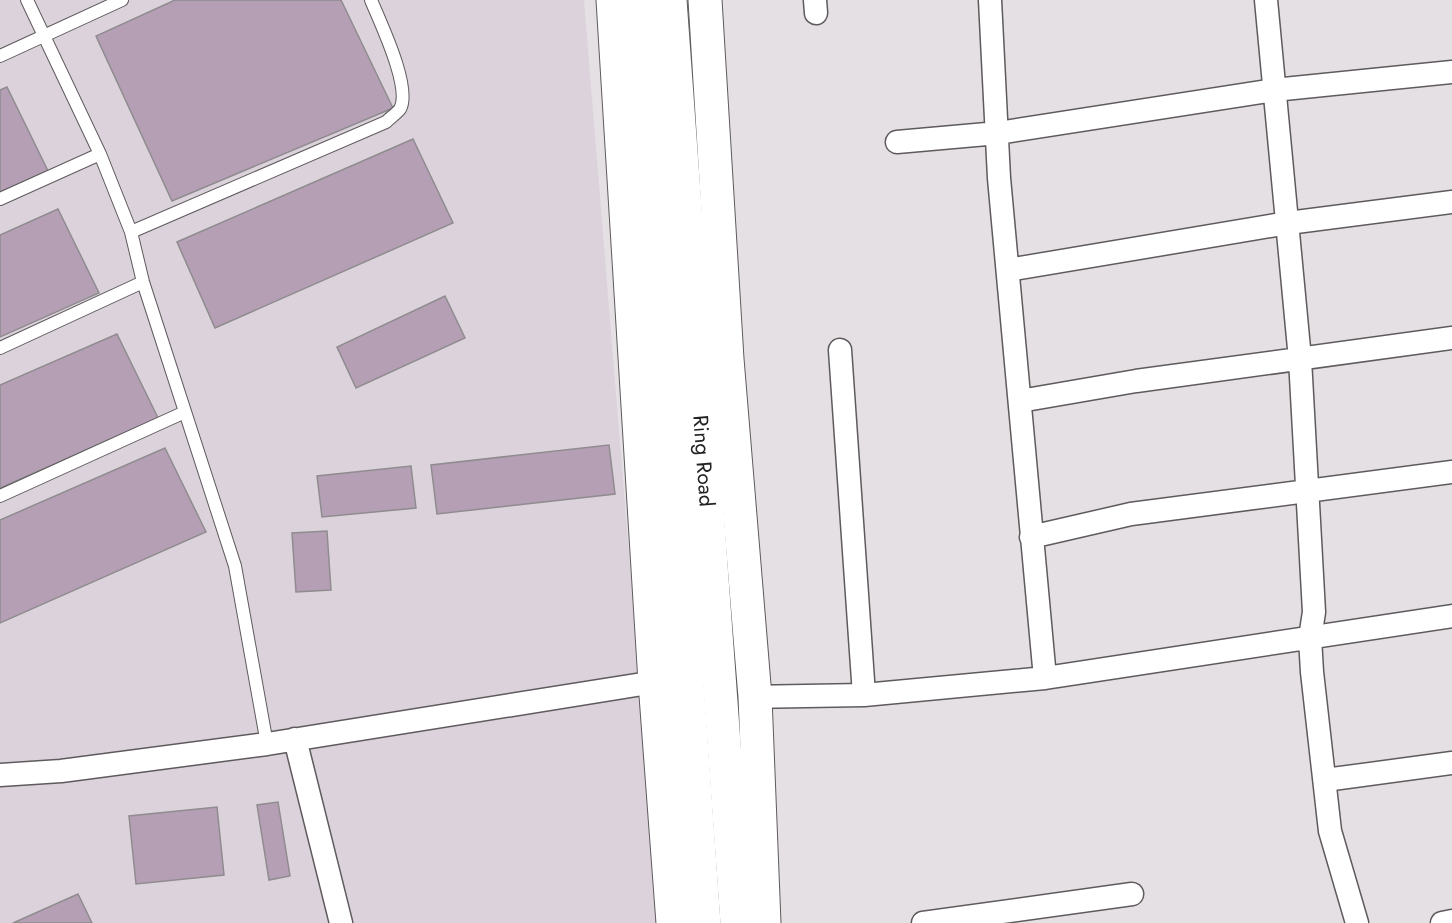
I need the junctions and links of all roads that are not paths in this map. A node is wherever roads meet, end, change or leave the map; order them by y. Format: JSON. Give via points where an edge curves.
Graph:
{"nodes":[{"id":1,"x":27,"y":0,"type":"edge"},
{"id":2,"x":122,"y":0,"type":"edge"},
{"id":3,"x":371,"y":0,"type":"edge"},
{"id":4,"x":613,"y":0,"type":"edge"},
{"id":5,"x":639,"y":0,"type":"edge"},
{"id":6,"x":670,"y":0,"type":"edge"},
{"id":7,"x":705,"y":0,"type":"edge"},
{"id":8,"x":990,"y":0,"type":"edge"},
{"id":9,"x":1266,"y":0,"type":"edge"},
{"id":10,"x":44,"y":36,"type":"junction"},
{"id":11,"x":0,"y":56,"type":"edge"},
{"id":12,"x":1452,"y":72,"type":"edge"},
{"id":13,"x":1274,"y":90,"type":"junction"},
{"id":14,"x":998,"y":133,"type":"junction"},
{"id":15,"x":897,"y":142,"type":"dead end"},
{"id":16,"x":100,"y":154,"type":"junction"},
{"id":17,"x":0,"y":199,"type":"edge"},
{"id":18,"x":1452,"y":202,"type":"edge"},
{"id":19,"x":1288,"y":224,"type":"junction"},
{"id":20,"x":131,"y":232,"type":"junction"},
{"id":21,"x":1008,"y":270,"type":"junction"},
{"id":22,"x":143,"y":282,"type":"junction"},
{"id":23,"x":1452,"y":338,"type":"edge"},
{"id":24,"x":0,"y":348,"type":"edge"},
{"id":25,"x":840,"y":350,"type":"dead end"},
{"id":26,"x":1300,"y":359,"type":"junction"},
{"id":27,"x":1020,"y":401,"type":"junction"},
{"id":28,"x":185,"y":412,"type":"junction"},
{"id":29,"x":1452,"y":472,"type":"edge"},
{"id":30,"x":1307,"y":489,"type":"junction"},
{"id":31,"x":0,"y":496,"type":"edge"},
{"id":32,"x":1032,"y":537,"type":"junction"},
{"id":33,"x":1452,"y":615,"type":"edge"},
{"id":34,"x":1310,"y":638,"type":"junction"},
{"id":35,"x":1045,"y":678,"type":"junction"},
{"id":36,"x":655,"y":682,"type":"junction"},
{"id":37,"x":864,"y":695,"type":"junction"},
{"id":38,"x":755,"y":697,"type":"junction"},
{"id":39,"x":296,"y":739,"type":"junction"},
{"id":40,"x":267,"y":744,"type":"junction"},
{"id":41,"x":1452,"y":763,"type":"edge"},
{"id":42,"x":0,"y":775,"type":"edge"},
{"id":43,"x":1324,"y":780,"type":"junction"},
{"id":44,"x":1132,"y":894,"type":"dead end"},
{"id":45,"x":1452,"y":921,"type":"edge"},
{"id":46,"x":341,"y":923,"type":"edge"},
{"id":47,"x":673,"y":923,"type":"edge"},
{"id":48,"x":704,"y":923,"type":"edge"},
{"id":49,"x":737,"y":923,"type":"edge"},
{"id":50,"x":764,"y":923,"type":"edge"},
{"id":51,"x":923,"y":923,"type":"edge"},
{"id":52,"x":1357,"y":923,"type":"edge"},
{"id":53,"x":1442,"y":923,"type":"edge"}],
"edges":[{"from":1,"to":10,"type":"lane"},
{"from":2,"to":10,"type":"lane"},
{"from":3,"to":20,"type":"lane","via":[[403,92],[400,108],[386,122]]},
{"from":4,"to":36,"type":"main road"},
{"from":5,"to":48,"type":"main road","name":"Ring Road"},
{"from":6,"to":49,"type":"main road","name":"Ring Road"},
{"from":7,"to":38,"type":"main road","name":"Ring Road","via":[[727,359]]},
{"from":8,"to":14,"type":"street"},
{"from":9,"to":13,"type":"street"},
{"from":10,"to":11,"type":"lane"},
{"from":10,"to":16,"type":"lane"},
{"from":12,"to":13,"type":"street"},
{"from":13,"to":14,"type":"street"},
{"from":13,"to":19,"type":"street"},
{"from":14,"to":15,"type":"street"},
{"from":14,"to":21,"type":"street"},
{"from":16,"to":17,"type":"lane"},
{"from":16,"to":20,"type":"lane"},
{"from":18,"to":19,"type":"street"},
{"from":19,"to":21,"type":"street"},
{"from":19,"to":26,"type":"street"},
{"from":20,"to":22,"type":"lane"},
{"from":21,"to":27,"type":"street"},
{"from":22,"to":24,"type":"lane"},
{"from":22,"to":28,"type":"lane"},
{"from":23,"to":26,"type":"street"},
{"from":25,"to":37,"type":"street"},
{"from":26,"to":27,"type":"street"},
{"from":26,"to":30,"type":"street"},
{"from":27,"to":32,"type":"street"},
{"from":28,"to":31,"type":"lane"},
{"from":28,"to":40,"type":"lane","via":[[235,566]]},
{"from":29,"to":30,"type":"street"},
{"from":30,"to":32,"type":"street","via":[[1131,514]]},
{"from":30,"to":34,"type":"street","via":[[1314,612]]},
{"from":32,"to":35,"type":"street"},
{"from":33,"to":34,"type":"street"},
{"from":34,"to":35,"type":"street"},
{"from":34,"to":43,"type":"street"},
{"from":35,"to":37,"type":"street"},
{"from":36,"to":39,"type":"street"},
{"from":36,"to":47,"type":"main road"},
{"from":37,"to":38,"type":"street"},
{"from":38,"to":50,"type":"main road","name":"Ring Road"},
{"from":39,"to":40,"type":"street"},
{"from":39,"to":46,"type":"street"},
{"from":40,"to":42,"type":"street","via":[[61,771]]},
{"from":41,"to":43,"type":"street"},
{"from":43,"to":52,"type":"street","via":[[1330,831]]},
{"from":44,"to":51,"type":"street"},
{"from":45,"to":53,"type":"street"}]}
